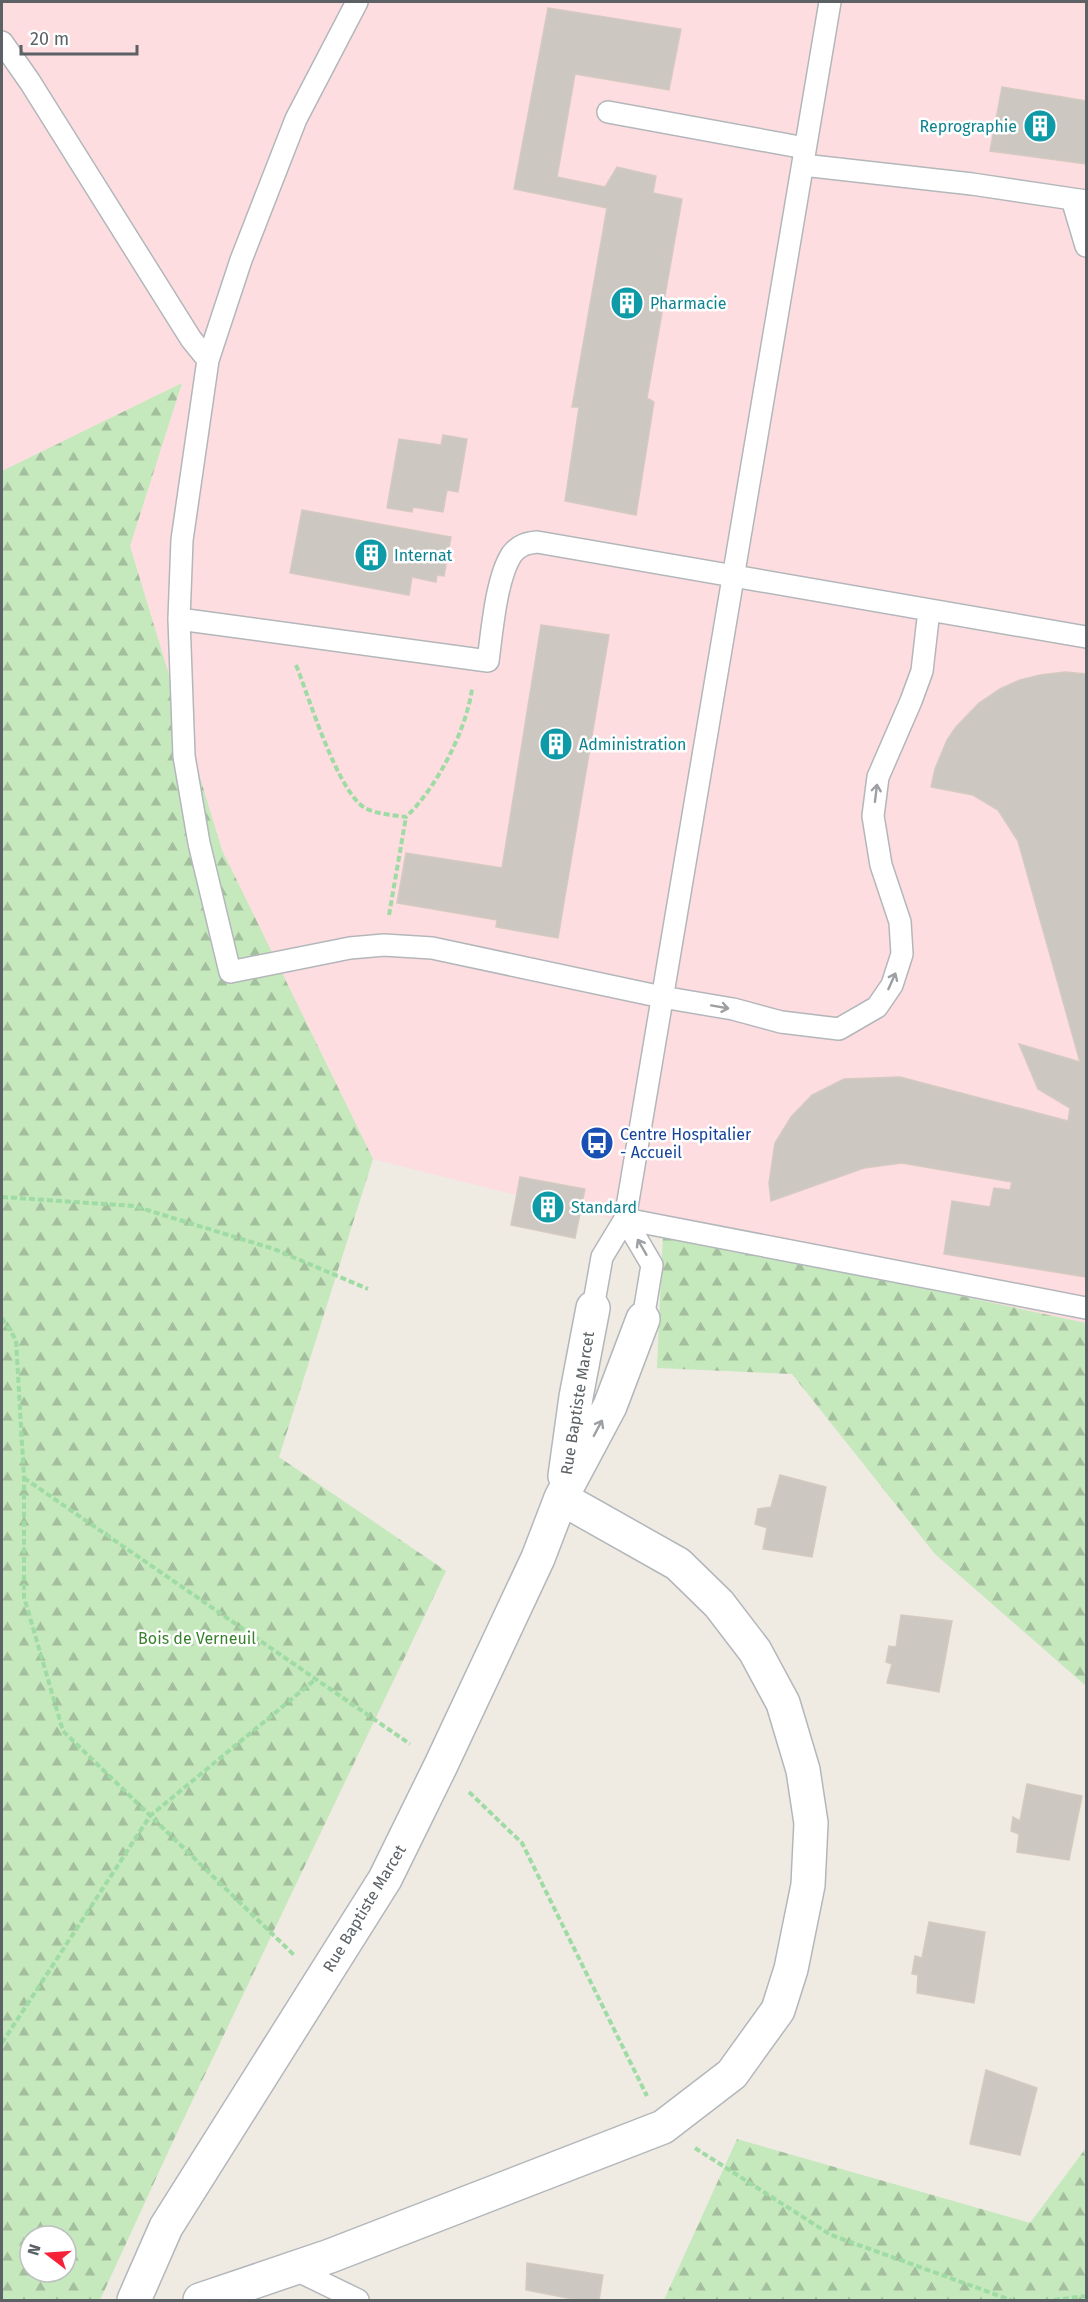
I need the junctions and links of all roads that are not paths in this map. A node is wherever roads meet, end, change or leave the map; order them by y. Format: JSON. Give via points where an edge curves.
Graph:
{"nodes":[{"id":1,"x":357,"y":2,"type":"edge"},
{"id":2,"x":830,"y":2,"type":"edge"},
{"id":3,"x":2,"y":42,"type":"edge"},
{"id":4,"x":608,"y":112,"type":"dead end"},
{"id":5,"x":804,"y":156,"type":"junction"},
{"id":6,"x":1079,"y":200,"type":"edge"},
{"id":7,"x":1086,"y":246,"type":"edge"},
{"id":8,"x":208,"y":360,"type":"junction"},
{"id":9,"x":734,"y":575,"type":"junction"},
{"id":10,"x":928,"y":610,"type":"junction"},
{"id":11,"x":179,"y":619,"type":"junction"},
{"id":12,"x":1086,"y":638,"type":"edge"},
{"id":13,"x":663,"y":997,"type":"junction"},
{"id":14,"x":626,"y":1219,"type":"junction"},
{"id":15,"x":593,"y":1308,"type":"joint"},
{"id":16,"x":1086,"y":1308,"type":"edge"},
{"id":17,"x":643,"y":1319,"type":"joint"},
{"id":18,"x":561,"y":1498,"type":"junction"},
{"id":19,"x":294,"y":2269,"type":"junction"},
{"id":20,"x":134,"y":2301,"type":"edge"},
{"id":21,"x":200,"y":2301,"type":"edge"},
{"id":22,"x":358,"y":2301,"type":"edge"}],
"edges":[{"from":1,"to":8,"type":"lane","via":[[296,119],[241,260]]},
{"from":2,"to":5,"type":"lane"},
{"from":3,"to":8,"type":"lane"},
{"from":4,"to":5,"type":"lane"},
{"from":5,"to":6,"type":"lane"},
{"from":5,"to":9,"type":"lane"},
{"from":6,"to":7,"type":"lane"},
{"from":8,"to":11,"type":"lane","via":[[182,540]]},
{"from":9,"to":10,"type":"lane"},
{"from":9,"to":11,"type":"lane","via":[[525,543],[513,554],[497,597],[488,661]]},
{"from":9,"to":13,"type":"lane"},
{"from":10,"to":12,"type":"lane"},
{"from":13,"to":10,"type":"lane","one_way":true,"via":[[782,1022],[839,1029],[877,1007],[892,984],[902,954],[900,922],[880,865],[873,816],[878,777],[922,671]]},
{"from":11,"to":13,"type":"lane","via":[[184,756],[199,843],[230,972],[384,945],[432,948]]},
{"from":13,"to":14,"type":"lane"},
{"from":14,"to":15,"type":"lane","via":[[602,1257]]},
{"from":14,"to":16,"type":"lane"},
{"from":17,"to":14,"type":"lane","one_way":true,"via":[[652,1265]]},
{"from":15,"to":18,"type":"street","name":"Rue Baptiste Marcet"},
{"from":18,"to":17,"type":"street","name":"Rue Baptiste Marcet","one_way":true,"via":[[610,1406]]},
{"from":18,"to":19,"type":"street","via":[[678,1564],[719,1604],[754,1651],[783,1703],[803,1770],[812,1823],[808,1885],[778,2010],[732,2074],[663,2127]]},
{"from":18,"to":20,"type":"street","name":"Rue Baptiste Marcet","via":[[538,1558],[384,1879],[166,2227]]},
{"from":19,"to":21,"type":"street"},
{"from":19,"to":22,"type":"lane"}]}
